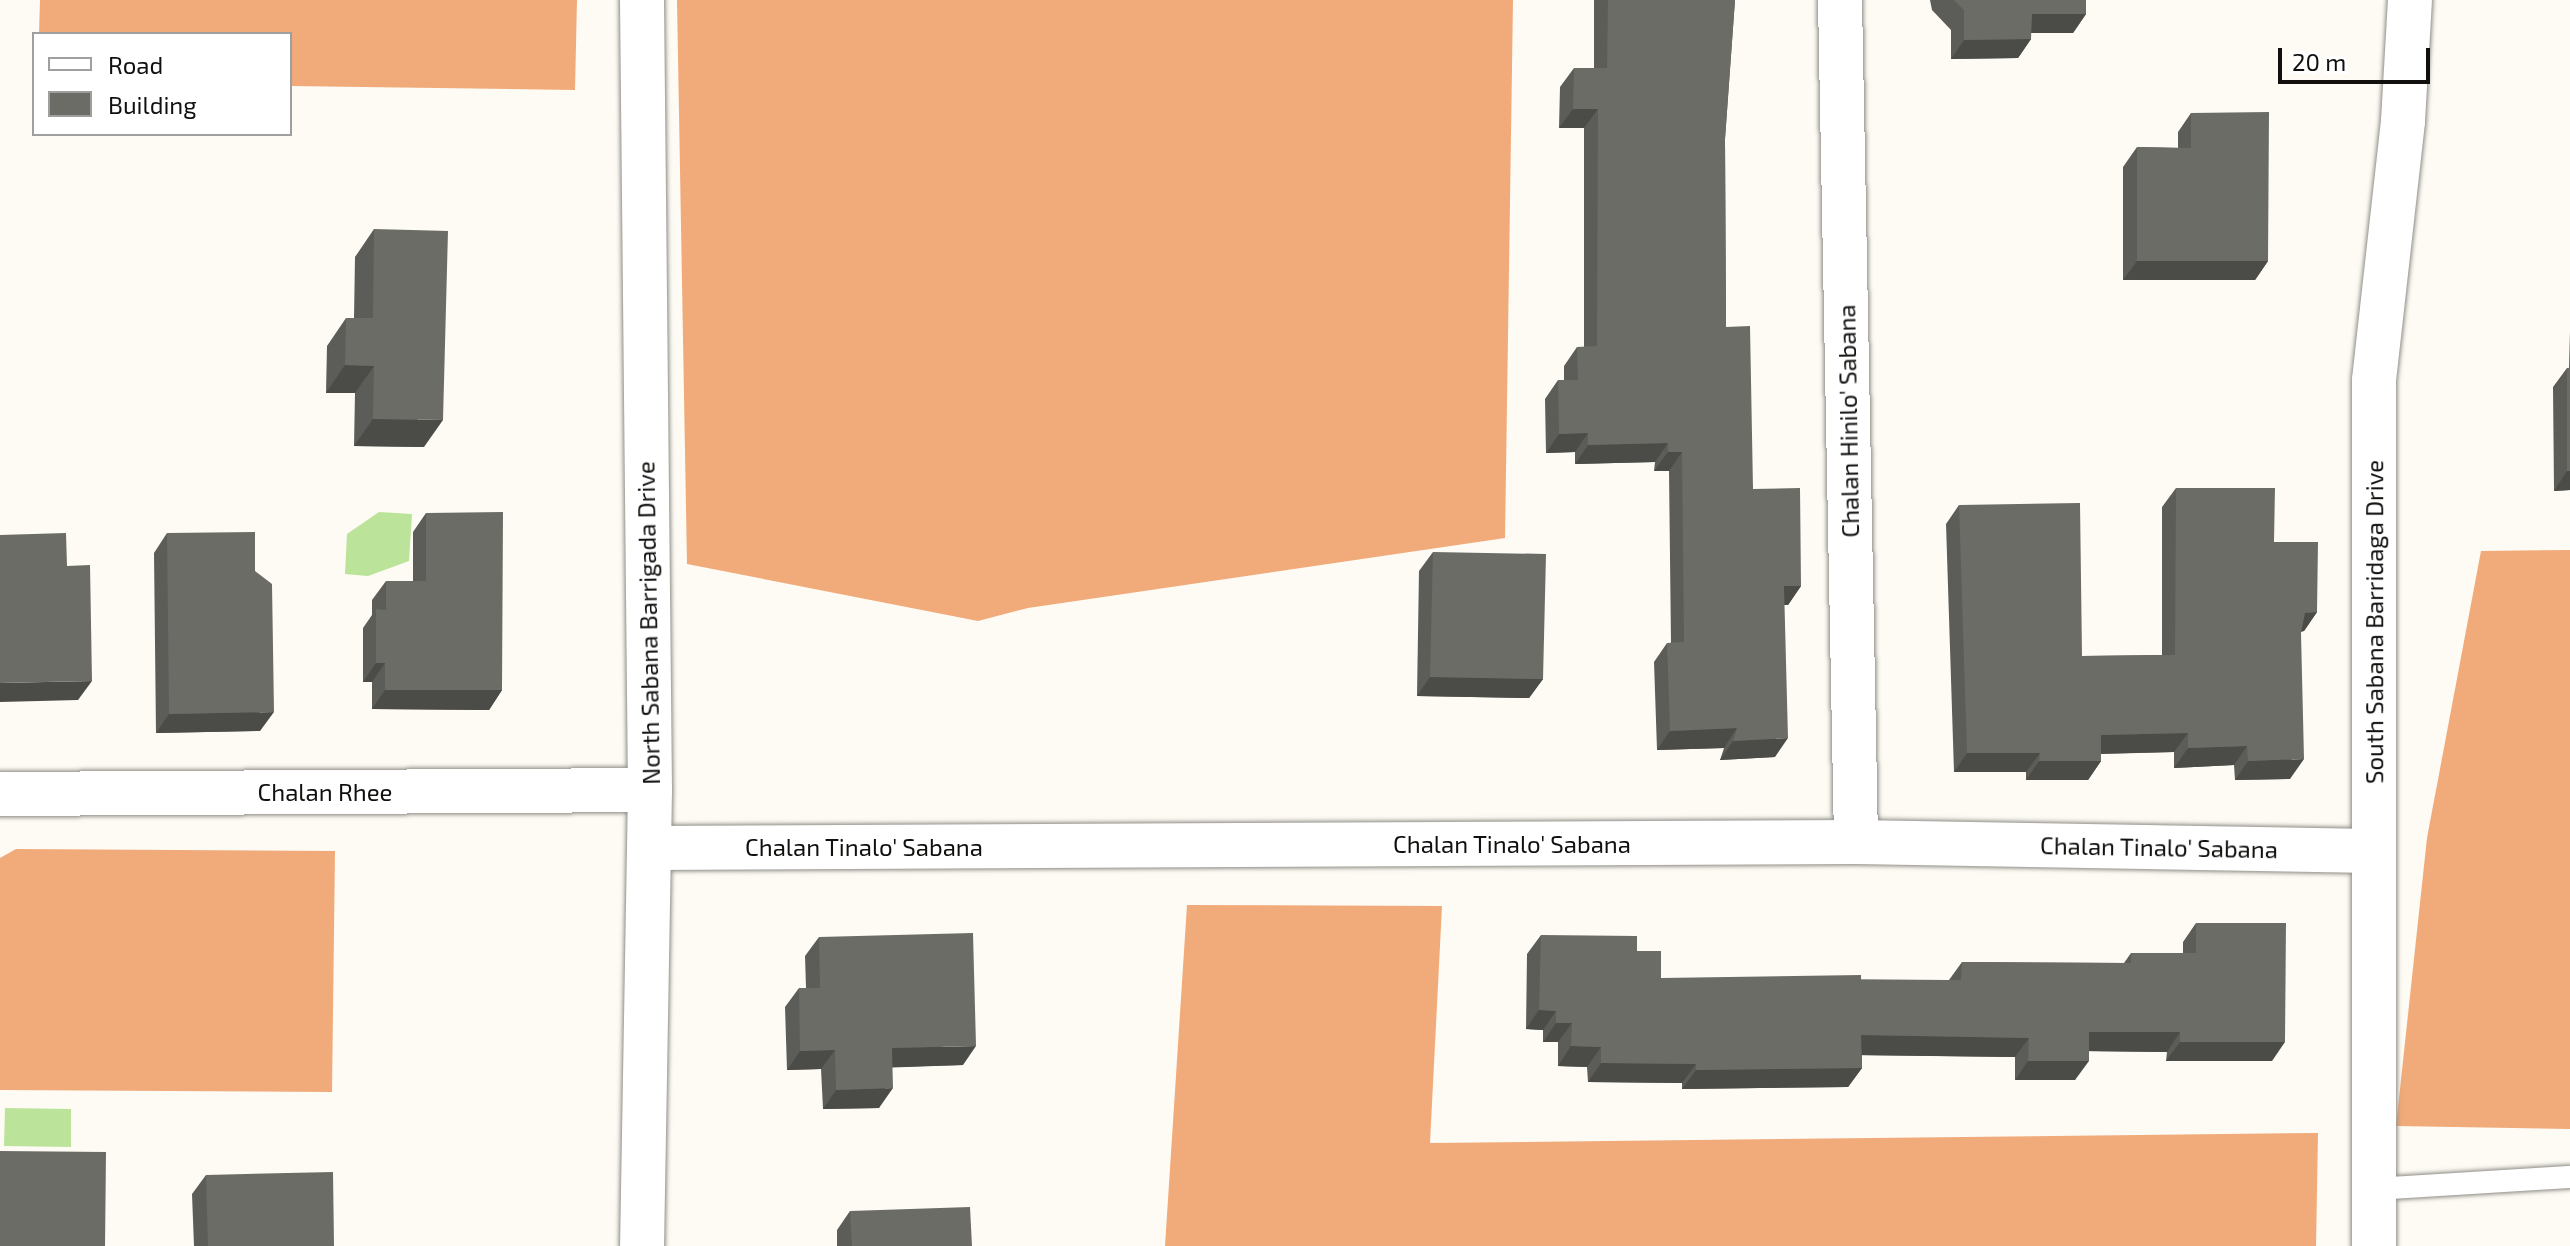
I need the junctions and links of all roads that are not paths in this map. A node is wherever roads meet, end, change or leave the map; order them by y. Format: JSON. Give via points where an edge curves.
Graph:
{"nodes":[{"id":1,"x":642,"y":0,"type":"edge"},
{"id":2,"x":1840,"y":0,"type":"edge"},
{"id":3,"x":2410,"y":0,"type":"edge"},
{"id":4,"x":650,"y":790,"type":"junction"},
{"id":5,"x":0,"y":794,"type":"edge"},
{"id":6,"x":1856,"y":842,"type":"junction"},
{"id":7,"x":650,"y":848,"type":"junction"},
{"id":8,"x":2373,"y":851,"type":"junction"},
{"id":9,"x":2570,"y":1177,"type":"edge"},
{"id":10,"x":2373,"y":1189,"type":"junction"},
{"id":11,"x":642,"y":1246,"type":"edge"},
{"id":12,"x":2374,"y":1246,"type":"edge"}],
"edges":[{"from":1,"to":4,"type":"street","name":"North Sabana Barrigada Drive"},
{"from":2,"to":6,"type":"street","name":"Chalan Hinilo' Sabana"},
{"from":3,"to":8,"type":"street","name":"South Sabana Barridaga Drive","via":[[2403,121],[2374,380]]},
{"from":4,"to":5,"type":"street","name":"Chalan Rhee"},
{"from":4,"to":7,"type":"street","name":"North Sabana Barrigada Drive"},
{"from":6,"to":7,"type":"street","name":"Chalan Tinalo' Sabana"},
{"from":6,"to":8,"type":"street","name":"Chalan Tinalo' Sabana"},
{"from":7,"to":11,"type":"street","name":"North Sabana Barrigada Drive"},
{"from":8,"to":10,"type":"street","name":"South Sabana Barridaga Drive"},
{"from":9,"to":10,"type":"lane"},
{"from":10,"to":12,"type":"street","name":"South Sabana Barridaga Drive"}]}
